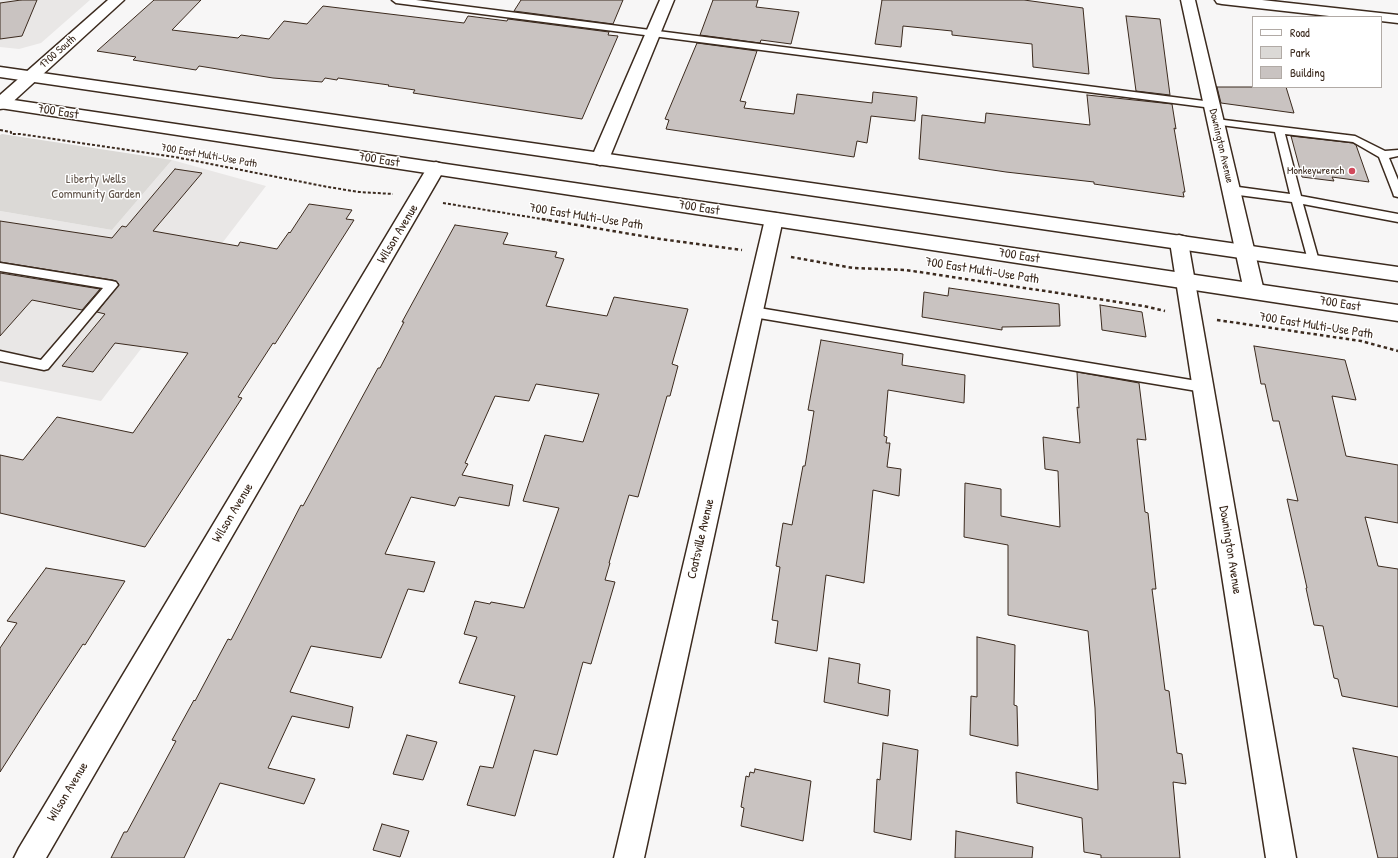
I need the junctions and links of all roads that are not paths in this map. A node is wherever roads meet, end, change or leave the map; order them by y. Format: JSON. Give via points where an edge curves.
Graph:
{"nodes":[{"id":1,"x":117,"y":0,"type":"edge"},
{"id":2,"x":396,"y":0,"type":"edge"},
{"id":3,"x":667,"y":0,"type":"edge"},
{"id":4,"x":1188,"y":0,"type":"edge"},
{"id":5,"x":1222,"y":0,"type":"edge"},
{"id":6,"x":1369,"y":16,"type":"edge"},
{"id":7,"x":1382,"y":17,"type":"edge"},
{"id":8,"x":1398,"y":19,"type":"edge"},
{"id":9,"x":653,"y":33,"type":"junction"},
{"id":10,"x":0,"y":72,"type":"edge"},
{"id":11,"x":30,"y":76,"type":"junction"},
{"id":12,"x":0,"y":103,"type":"edge"},
{"id":13,"x":1212,"y":105,"type":"junction"},
{"id":14,"x":1216,"y":122,"type":"junction"},
{"id":15,"x":1279,"y":130,"type":"junction"},
{"id":16,"x":1398,"y":153,"type":"edge"},
{"id":17,"x":1383,"y":154,"type":"junction"},
{"id":18,"x":600,"y":159,"type":"junction"},
{"id":19,"x":436,"y":168,"type":"junction"},
{"id":20,"x":1231,"y":190,"type":"junction"},
{"id":21,"x":1398,"y":193,"type":"edge"},
{"id":22,"x":1296,"y":199,"type":"junction"},
{"id":23,"x":1398,"y":218,"type":"edge"},
{"id":24,"x":774,"y":219,"type":"junction"},
{"id":25,"x":1179,"y":242,"type":"junction"},
{"id":26,"x":1245,"y":252,"type":"junction"},
{"id":27,"x":1313,"y":261,"type":"junction"},
{"id":28,"x":0,"y":266,"type":"edge"},
{"id":29,"x":1398,"y":274,"type":"edge"},
{"id":30,"x":1186,"y":281,"type":"junction"},
{"id":31,"x":1254,"y":291,"type":"junction"},
{"id":32,"x":753,"y":312,"type":"junction"},
{"id":33,"x":1398,"y":313,"type":"edge"},
{"id":34,"x":0,"y":356,"type":"edge"},
{"id":35,"x":1203,"y":387,"type":"junction"},
{"id":36,"x":30,"y":858,"type":"edge"},
{"id":37,"x":629,"y":858,"type":"edge"},
{"id":38,"x":1281,"y":858,"type":"edge"}],
"edges":[{"from":1,"to":11,"type":"street","name":"1700 South"},
{"from":2,"to":9,"type":"lane"},
{"from":3,"to":9,"type":"street"},
{"from":4,"to":13,"type":"street","name":"Downington Avenue"},
{"from":5,"to":6,"type":"street"},
{"from":7,"to":8,"type":"street"},
{"from":9,"to":13,"type":"lane"},
{"from":9,"to":18,"type":"street"},
{"from":10,"to":11,"type":"street"},
{"from":11,"to":12,"type":"street","name":"1700 South"},
{"from":11,"to":18,"type":"street"},
{"from":12,"to":19,"type":"street","name":"700 East"},
{"from":13,"to":14,"type":"street","name":"Downington Avenue"},
{"from":14,"to":15,"type":"lane"},
{"from":14,"to":20,"type":"street","name":"Downington Avenue"},
{"from":15,"to":17,"type":"lane","via":[[1354,139]]},
{"from":15,"to":22,"type":"lane"},
{"from":16,"to":17,"type":"lane"},
{"from":17,"to":21,"type":"lane"},
{"from":18,"to":25,"type":"street"},
{"from":19,"to":24,"type":"street","name":"700 East"},
{"from":19,"to":36,"type":"street","name":"Wilson Avenue"},
{"from":20,"to":22,"type":"lane"},
{"from":20,"to":26,"type":"street","name":"Downington Avenue"},
{"from":22,"to":23,"type":"lane"},
{"from":22,"to":27,"type":"lane"},
{"from":24,"to":30,"type":"street","name":"700 East"},
{"from":24,"to":32,"type":"street","name":"Coatsville Avenue"},
{"from":25,"to":26,"type":"street"},
{"from":25,"to":30,"type":"street","name":"Downington Avenue"},
{"from":26,"to":27,"type":"street"},
{"from":26,"to":31,"type":"street","name":"Downington Avenue"},
{"from":27,"to":29,"type":"street"},
{"from":28,"to":34,"type":"lane","via":[[112,285],[44,365]]},
{"from":30,"to":31,"type":"street","name":"700 East"},
{"from":30,"to":35,"type":"street","name":"Downington Avenue"},
{"from":31,"to":33,"type":"street","name":"700 East"},
{"from":32,"to":35,"type":"lane"},
{"from":32,"to":37,"type":"street","name":"Coatsville Avenue"},
{"from":35,"to":38,"type":"street","name":"Downington Avenue"}]}
